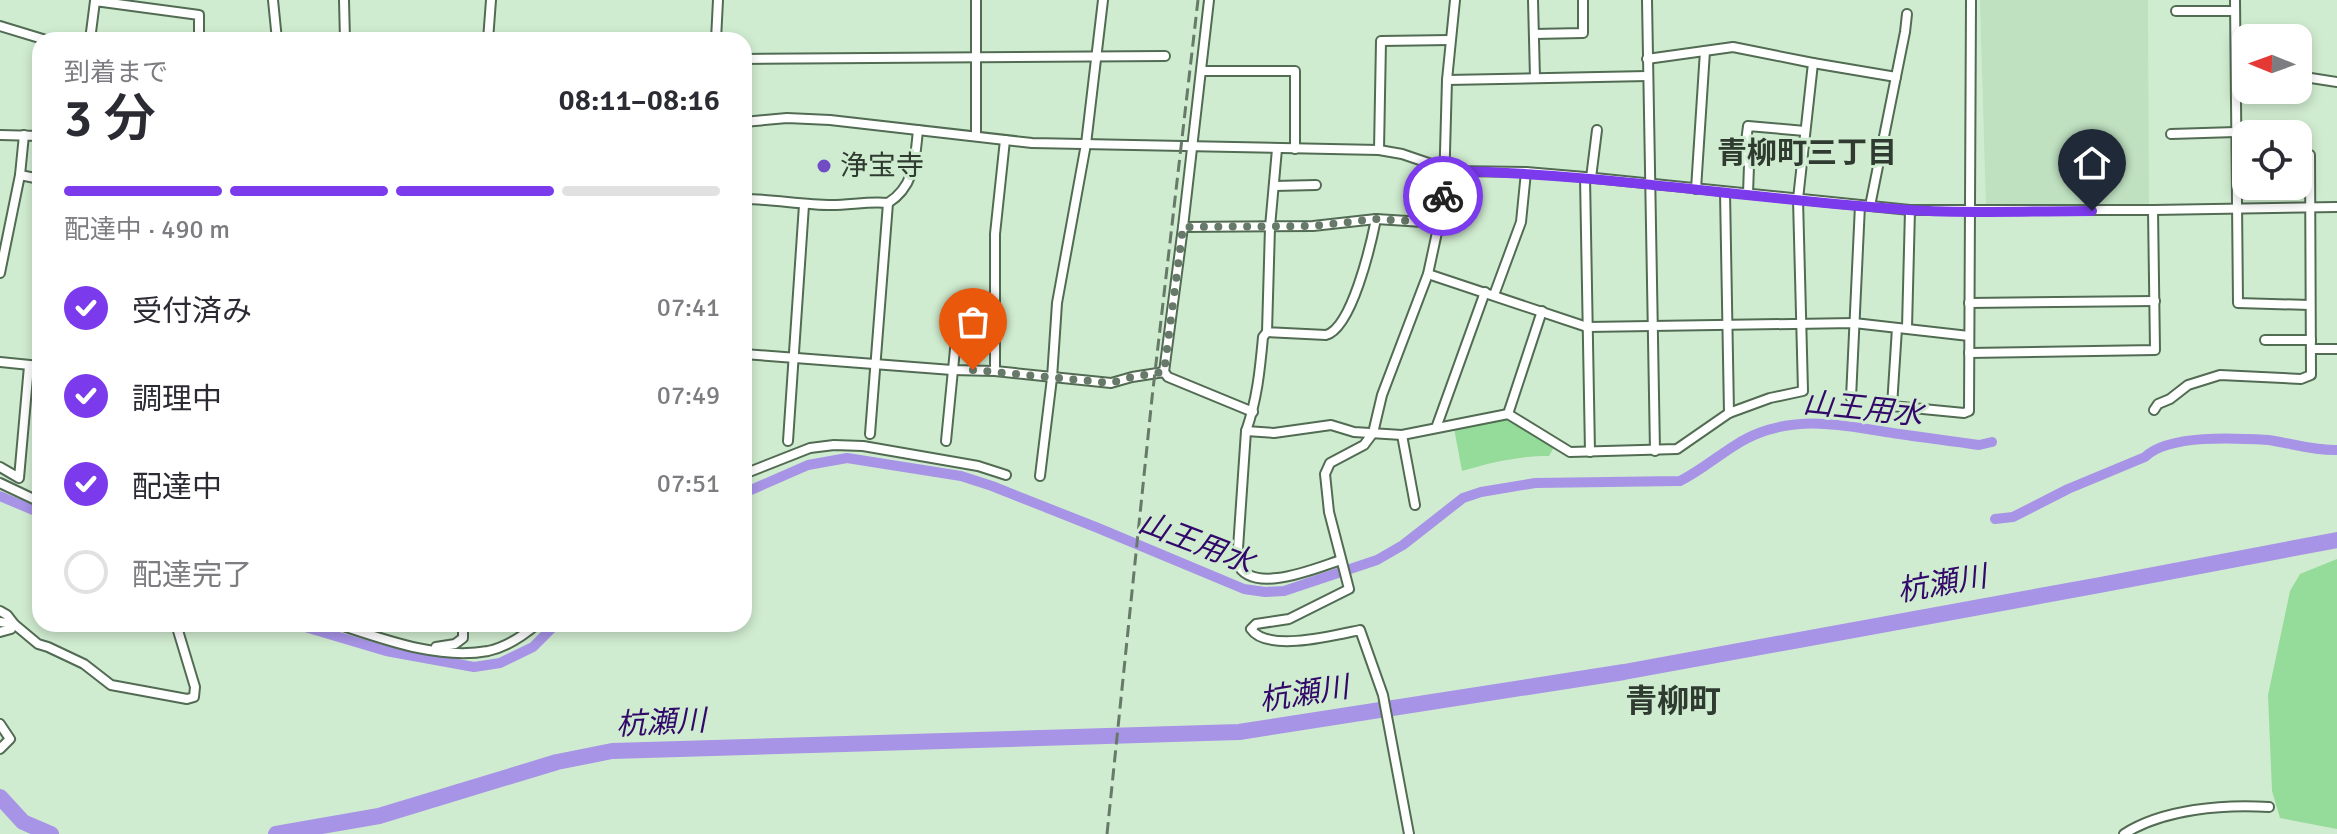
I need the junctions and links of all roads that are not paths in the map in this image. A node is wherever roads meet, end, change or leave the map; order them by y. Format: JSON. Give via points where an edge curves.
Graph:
{"nodes":[{"id":1,"x":273,"y":0,"type":"edge"},
{"id":2,"x":344,"y":0,"type":"edge"},
{"id":3,"x":491,"y":0,"type":"edge"},
{"id":4,"x":718,"y":0,"type":"edge"},
{"id":5,"x":976,"y":0,"type":"edge"},
{"id":6,"x":1103,"y":0,"type":"edge"},
{"id":7,"x":1209,"y":0,"type":"edge"},
{"id":8,"x":1455,"y":0,"type":"edge"},
{"id":9,"x":1533,"y":0,"type":"edge"},
{"id":10,"x":1583,"y":0,"type":"edge"},
{"id":11,"x":1647,"y":0,"type":"edge"},
{"id":12,"x":1971,"y":0,"type":"edge"},
{"id":13,"x":2235,"y":0,"type":"edge"},
{"id":14,"x":2176,"y":11,"type":"dead end"},
{"id":15,"x":2235,"y":11,"type":"junction"},
{"id":16,"x":1907,"y":14,"type":"dead end"},
{"id":17,"x":2236,"y":24,"type":"edge"},
{"id":18,"x":0,"y":26,"type":"edge"},
{"id":19,"x":91,"y":32,"type":"edge"},
{"id":20,"x":199,"y":32,"type":"edge"},
{"id":21,"x":276,"y":32,"type":"edge"},
{"id":22,"x":345,"y":32,"type":"edge"},
{"id":23,"x":489,"y":32,"type":"edge"},
{"id":24,"x":716,"y":32,"type":"edge"},
{"id":25,"x":1534,"y":34,"type":"junction"},
{"id":26,"x":32,"y":36,"type":"edge"},
{"id":27,"x":1450,"y":40,"type":"junction"},
{"id":28,"x":1705,"y":51,"type":"junction"},
{"id":29,"x":1098,"y":55,"type":"junction"},
{"id":30,"x":976,"y":56,"type":"junction"},
{"id":31,"x":1165,"y":56,"type":"dead end"},
{"id":32,"x":752,"y":59,"type":"edge"},
{"id":33,"x":1647,"y":59,"type":"junction"},
{"id":34,"x":1813,"y":63,"type":"junction"},
{"id":35,"x":1202,"y":71,"type":"junction"},
{"id":36,"x":1648,"y":76,"type":"junction"},
{"id":37,"x":1896,"y":77,"type":"junction"},
{"id":38,"x":1535,"y":78,"type":"junction"},
{"id":39,"x":2312,"y":78,"type":"edge"},
{"id":40,"x":1447,"y":80,"type":"junction"},
{"id":41,"x":2337,"y":82,"type":"edge"},
{"id":42,"x":752,"y":121,"type":"edge"},
{"id":43,"x":918,"y":130,"type":"junction"},
{"id":44,"x":1597,"y":130,"type":"dead end"},
{"id":45,"x":1805,"y":131,"type":"junction"},
{"id":46,"x":2232,"y":132,"type":"edge"},
{"id":47,"x":2171,"y":134,"type":"dead end"},
{"id":48,"x":0,"y":135,"type":"edge"},
{"id":49,"x":24,"y":135,"type":"junction"},
{"id":50,"x":32,"y":136,"type":"edge"},
{"id":51,"x":976,"y":136,"type":"junction"},
{"id":52,"x":1005,"y":140,"type":"junction"},
{"id":53,"x":1086,"y":144,"type":"junction"},
{"id":54,"x":1192,"y":148,"type":"junction"},
{"id":55,"x":1277,"y":149,"type":"junction"},
{"id":56,"x":1295,"y":149,"type":"junction"},
{"id":57,"x":1379,"y":150,"type":"junction"},
{"id":58,"x":1445,"y":169,"type":"junction"},
{"id":59,"x":1526,"y":172,"type":"junction"},
{"id":60,"x":20,"y":175,"type":"junction"},
{"id":61,"x":32,"y":177,"type":"edge"},
{"id":62,"x":1588,"y":177,"type":"junction"},
{"id":63,"x":1650,"y":184,"type":"junction"},
{"id":64,"x":1316,"y":185,"type":"dead end"},
{"id":65,"x":1274,"y":186,"type":"junction"},
{"id":66,"x":1696,"y":189,"type":"junction"},
{"id":67,"x":1725,"y":192,"type":"junction"},
{"id":68,"x":1748,"y":194,"type":"junction"},
{"id":69,"x":1798,"y":199,"type":"junction"},
{"id":70,"x":752,"y":200,"type":"edge"},
{"id":71,"x":2238,"y":200,"type":"edge"},
{"id":72,"x":2311,"y":200,"type":"edge"},
{"id":73,"x":888,"y":203,"type":"junction"},
{"id":74,"x":804,"y":205,"type":"junction"},
{"id":75,"x":1860,"y":205,"type":"junction"},
{"id":76,"x":1870,"y":206,"type":"junction"},
{"id":77,"x":2337,"y":207,"type":"edge"},
{"id":78,"x":2311,"y":208,"type":"junction"},
{"id":79,"x":2237,"y":209,"type":"junction"},
{"id":80,"x":1910,"y":210,"type":"junction"},
{"id":81,"x":2153,"y":210,"type":"junction"},
{"id":82,"x":1969,"y":211,"type":"junction"},
{"id":83,"x":1376,"y":219,"type":"junction"},
{"id":84,"x":1439,"y":223,"type":"junction"},
{"id":85,"x":1183,"y":227,"type":"junction"},
{"id":86,"x":1270,"y":227,"type":"junction"},
{"id":87,"x":0,"y":273,"type":"edge"},
{"id":88,"x":1428,"y":274,"type":"junction"},
{"id":89,"x":1490,"y":294,"type":"junction"},
{"id":90,"x":2155,"y":301,"type":"junction"},
{"id":91,"x":1969,"y":303,"type":"junction"},
{"id":92,"x":2310,"y":305,"type":"junction"},
{"id":93,"x":1542,"y":311,"type":"junction"},
{"id":94,"x":1801,"y":323,"type":"junction"},
{"id":95,"x":1854,"y":323,"type":"junction"},
{"id":96,"x":1726,"y":325,"type":"junction"},
{"id":97,"x":1653,"y":326,"type":"junction"},
{"id":98,"x":1587,"y":327,"type":"junction"},
{"id":99,"x":1902,"y":328,"type":"junction"},
{"id":100,"x":996,"y":330,"type":"junction"},
{"id":101,"x":1267,"y":332,"type":"junction"},
{"id":102,"x":1969,"y":336,"type":"junction"},
{"id":103,"x":2265,"y":340,"type":"dead end"},
{"id":104,"x":2311,"y":345,"type":"junction"},
{"id":105,"x":2337,"y":349,"type":"edge"},
{"id":106,"x":1969,"y":353,"type":"junction"},
{"id":107,"x":752,"y":355,"type":"edge"},
{"id":108,"x":793,"y":358,"type":"junction"},
{"id":109,"x":0,"y":362,"type":"edge"},
{"id":110,"x":874,"y":364,"type":"junction"},
{"id":111,"x":29,"y":366,"type":"joint"},
{"id":112,"x":952,"y":370,"type":"junction"},
{"id":113,"x":995,"y":371,"type":"junction"},
{"id":114,"x":1164,"y":372,"type":"junction"},
{"id":115,"x":1052,"y":378,"type":"junction"},
{"id":116,"x":1851,"y":398,"type":"dead end"},
{"id":117,"x":2154,"y":410,"type":"dead end"},
{"id":118,"x":1253,"y":412,"type":"junction"},
{"id":119,"x":1729,"y":413,"type":"junction"},
{"id":120,"x":1508,"y":414,"type":"junction"},
{"id":121,"x":1436,"y":428,"type":"junction"},
{"id":122,"x":1246,"y":431,"type":"junction"},
{"id":123,"x":1373,"y":433,"type":"junction"},
{"id":124,"x":870,"y":434,"type":"dead end"},
{"id":125,"x":1402,"y":435,"type":"junction"},
{"id":126,"x":788,"y":441,"type":"dead end"},
{"id":127,"x":946,"y":441,"type":"dead end"},
{"id":128,"x":1655,"y":451,"type":"junction"},
{"id":129,"x":1590,"y":452,"type":"junction"},
{"id":130,"x":0,"y":467,"type":"edge"},
{"id":131,"x":752,"y":471,"type":"edge"},
{"id":132,"x":1006,"y":475,"type":"dead end"},
{"id":133,"x":1040,"y":476,"type":"dead end"},
{"id":134,"x":0,"y":483,"type":"edge"},
{"id":135,"x":32,"y":498,"type":"edge"},
{"id":136,"x":1415,"y":505,"type":"dead end"},
{"id":137,"x":1342,"y":562,"type":"junction"},
{"id":138,"x":0,"y":611,"type":"edge"},
{"id":139,"x":0,"y":622,"type":"edge"},
{"id":140,"x":14,"y":624,"type":"junction"},
{"id":141,"x":0,"y":632,"type":"edge"},
{"id":142,"x":178,"y":632,"type":"edge"},
{"id":143,"x":365,"y":632,"type":"edge"},
{"id":144,"x":463,"y":632,"type":"edge"},
{"id":145,"x":522,"y":632,"type":"edge"},
{"id":146,"x":527,"y":632,"type":"edge"},
{"id":147,"x":519,"y":638,"type":"junction"},
{"id":148,"x":422,"y":648,"type":"junction"},
{"id":149,"x":0,"y":724,"type":"edge"},
{"id":150,"x":0,"y":749,"type":"edge"},
{"id":151,"x":2269,"y":807,"type":"dead end"},
{"id":152,"x":1409,"y":834,"type":"edge"},
{"id":153,"x":2124,"y":834,"type":"edge"}],
"edges":[{"from":1,"to":21,"type":"street"},
{"from":2,"to":22,"type":"street"},
{"from":3,"to":23,"type":"street"},
{"from":4,"to":24,"type":"street"},
{"from":5,"to":30,"type":"street"},
{"from":6,"to":29,"type":"street"},
{"from":7,"to":35,"type":"street"},
{"from":8,"to":27,"type":"street"},
{"from":9,"to":25,"type":"street"},
{"from":10,"to":25,"type":"street","via":[[1583,33]]},
{"from":11,"to":33,"type":"street"},
{"from":12,"to":82,"type":"street"},
{"from":13,"to":15,"type":"street"},
{"from":14,"to":15,"type":"street"},
{"from":15,"to":17,"type":"street"},
{"from":16,"to":37,"type":"street"},
{"from":18,"to":26,"type":"street"},
{"from":19,"to":20,"type":"street","via":[[95,1],[199,15]]},
{"from":25,"to":38,"type":"street"},
{"from":27,"to":40,"type":"street"},
{"from":27,"to":57,"type":"street","via":[[1381,41]]},
{"from":28,"to":33,"type":"street"},
{"from":28,"to":34,"type":"street","via":[[1733,47]]},
{"from":28,"to":66,"type":"street"},
{"from":29,"to":30,"type":"street"},
{"from":29,"to":31,"type":"street"},
{"from":29,"to":53,"type":"street"},
{"from":30,"to":32,"type":"street"},
{"from":30,"to":51,"type":"street"},
{"from":33,"to":36,"type":"street"},
{"from":34,"to":37,"type":"street"},
{"from":34,"to":45,"type":"street"},
{"from":35,"to":54,"type":"street"},
{"from":35,"to":56,"type":"street","via":[[1295,71]]},
{"from":36,"to":38,"type":"street"},
{"from":36,"to":63,"type":"street"},
{"from":37,"to":76,"type":"street"},
{"from":38,"to":40,"type":"street"},
{"from":39,"to":41,"type":"street"},
{"from":40,"to":58,"type":"street"},
{"from":42,"to":43,"type":"street","via":[[830,120]]},
{"from":43,"to":51,"type":"street"},
{"from":43,"to":73,"type":"street","via":[[914,168],[901,195]]},
{"from":44,"to":62,"type":"street"},
{"from":45,"to":68,"type":"street","via":[[1748,126]]},
{"from":45,"to":69,"type":"street"},
{"from":46,"to":47,"type":"street"},
{"from":48,"to":49,"type":"street"},
{"from":49,"to":50,"type":"street"},
{"from":49,"to":60,"type":"street"},
{"from":51,"to":52,"type":"street"},
{"from":52,"to":53,"type":"street"},
{"from":52,"to":100,"type":"street","via":[[995,234]]},
{"from":53,"to":54,"type":"street"},
{"from":53,"to":115,"type":"street","via":[[1060,284]]},
{"from":54,"to":55,"type":"street"},
{"from":54,"to":85,"type":"street"},
{"from":55,"to":56,"type":"street"},
{"from":55,"to":65,"type":"street"},
{"from":56,"to":57,"type":"street"},
{"from":57,"to":58,"type":"street"},
{"from":58,"to":59,"type":"street"},
{"from":58,"to":84,"type":"street"},
{"from":59,"to":62,"type":"street"},
{"from":59,"to":89,"type":"street","via":[[1521,222]]},
{"from":60,"to":61,"type":"street"},
{"from":60,"to":87,"type":"street"},
{"from":62,"to":63,"type":"street"},
{"from":62,"to":98,"type":"street"},
{"from":63,"to":66,"type":"street"},
{"from":63,"to":97,"type":"street"},
{"from":64,"to":65,"type":"street"},
{"from":65,"to":86,"type":"street"},
{"from":66,"to":67,"type":"street"},
{"from":67,"to":68,"type":"street"},
{"from":67,"to":96,"type":"street"},
{"from":68,"to":69,"type":"street"},
{"from":69,"to":75,"type":"street"},
{"from":69,"to":94,"type":"street"},
{"from":70,"to":74,"type":"street"},
{"from":71,"to":79,"type":"street"},
{"from":72,"to":78,"type":"street"},
{"from":73,"to":74,"type":"street"},
{"from":73,"to":110,"type":"street"},
{"from":74,"to":108,"type":"street"},
{"from":75,"to":76,"type":"street"},
{"from":75,"to":95,"type":"street"},
{"from":76,"to":80,"type":"street"},
{"from":77,"to":78,"type":"street"},
{"from":78,"to":79,"type":"street"},
{"from":78,"to":92,"type":"street"},
{"from":79,"to":81,"type":"street"},
{"from":79,"to":92,"type":"street","via":[[2238,303]]},
{"from":80,"to":82,"type":"street"},
{"from":80,"to":99,"type":"street"},
{"from":81,"to":82,"type":"street"},
{"from":81,"to":90,"type":"street"},
{"from":82,"to":91,"type":"street"},
{"from":83,"to":84,"type":"street"},
{"from":83,"to":86,"type":"street"},
{"from":83,"to":101,"type":"street","via":[[1356,292],[1338,328],[1326,335]]},
{"from":84,"to":88,"type":"street"},
{"from":85,"to":86,"type":"street"},
{"from":85,"to":114,"type":"street"},
{"from":86,"to":101,"type":"street"},
{"from":88,"to":89,"type":"street"},
{"from":88,"to":123,"type":"street"},
{"from":89,"to":93,"type":"street"},
{"from":89,"to":121,"type":"street"},
{"from":90,"to":91,"type":"street"},
{"from":90,"to":106,"type":"street","via":[[2155,350]]},
{"from":91,"to":102,"type":"street"},
{"from":92,"to":104,"type":"street"},
{"from":93,"to":98,"type":"street"},
{"from":93,"to":120,"type":"street"},
{"from":94,"to":95,"type":"street"},
{"from":94,"to":96,"type":"street"},
{"from":94,"to":119,"type":"street","via":[[1803,391]]},
{"from":95,"to":99,"type":"street"},
{"from":95,"to":116,"type":"street"},
{"from":96,"to":97,"type":"street"},
{"from":96,"to":119,"type":"street"},
{"from":97,"to":98,"type":"street"},
{"from":97,"to":128,"type":"street"},
{"from":98,"to":129,"type":"street"},
{"from":99,"to":102,"type":"street"},
{"from":99,"to":106,"type":"street","via":[[1892,406],[1969,411]]},
{"from":100,"to":112,"type":"street","via":[[957,329]]},
{"from":100,"to":113,"type":"street"},
{"from":101,"to":118,"type":"street"},
{"from":102,"to":106,"type":"street"},
{"from":103,"to":104,"type":"street"},
{"from":104,"to":105,"type":"street"},
{"from":104,"to":117,"type":"street","via":[[2311,375],[2306,378],[2220,375],[2188,385]]},
{"from":107,"to":108,"type":"street"},
{"from":108,"to":110,"type":"street"},
{"from":108,"to":126,"type":"street"},
{"from":109,"to":111,"type":"street"},
{"from":110,"to":112,"type":"street"},
{"from":110,"to":124,"type":"street"},
{"from":111,"to":130,"type":"street","via":[[19,478]]},
{"from":112,"to":113,"type":"street"},
{"from":112,"to":127,"type":"street"},
{"from":113,"to":115,"type":"street"},
{"from":114,"to":115,"type":"street","via":[[1111,383]]},
{"from":114,"to":118,"type":"street"},
{"from":115,"to":133,"type":"street"},
{"from":118,"to":122,"type":"street"},
{"from":119,"to":128,"type":"street","via":[[1677,449]]},
{"from":120,"to":121,"type":"street"},
{"from":120,"to":129,"type":"street","via":[[1570,452]]},
{"from":121,"to":125,"type":"street"},
{"from":122,"to":123,"type":"street","via":[[1331,425]]},
{"from":122,"to":137,"type":"street","via":[[1240,570],[1274,579]]},
{"from":123,"to":125,"type":"street"},
{"from":123,"to":137,"type":"street","via":[[1364,445],[1330,463],[1325,474]]},
{"from":125,"to":136,"type":"street"},
{"from":128,"to":129,"type":"street"},
{"from":131,"to":132,"type":"street","via":[[810,448],[834,445],[964,463]]},
{"from":134,"to":135,"type":"street"},
{"from":137,"to":152,"type":"street","via":[[1349,589],[1289,619],[1251,629],[1255,635],[1283,641],[1360,630],[1383,695]]},
{"from":138,"to":140,"type":"street"},
{"from":139,"to":140,"type":"street"},
{"from":140,"to":141,"type":"street"},
{"from":140,"to":142,"type":"street","via":[[38,644],[84,664],[111,685],[187,699],[194,697],[195,687]]},
{"from":143,"to":148,"type":"street"},
{"from":144,"to":148,"type":"street","via":[[455,644]]},
{"from":145,"to":147,"type":"street"},
{"from":146,"to":147,"type":"street"},
{"from":147,"to":148,"type":"street","via":[[491,651]]},
{"from":149,"to":150,"type":"street","via":[[10,739]]},
{"from":151,"to":153,"type":"street","via":[[2198,810],[2142,823]]}]}
